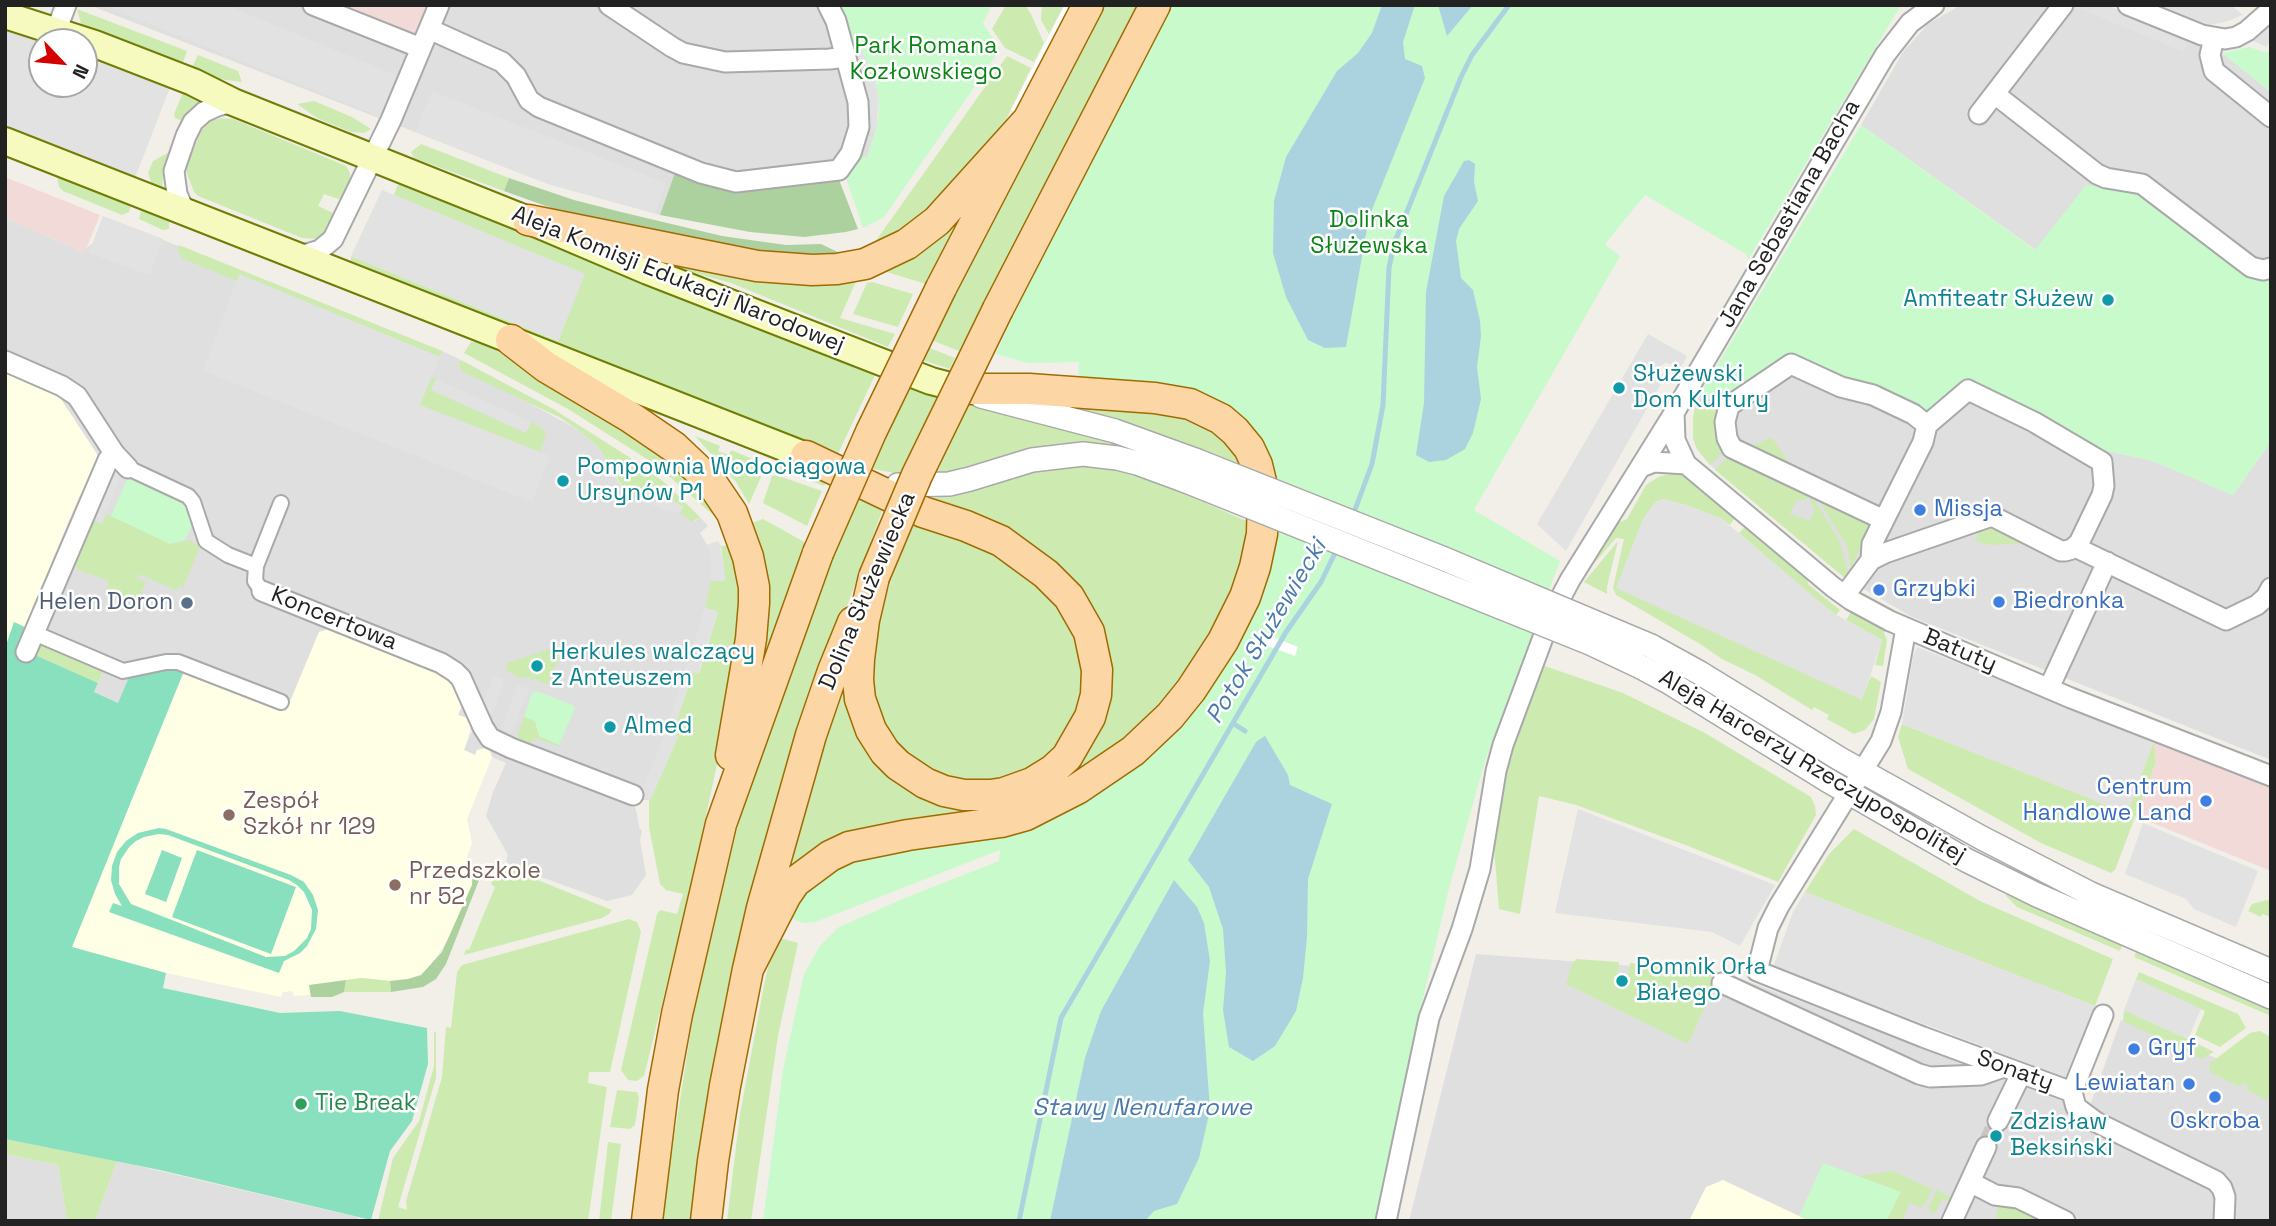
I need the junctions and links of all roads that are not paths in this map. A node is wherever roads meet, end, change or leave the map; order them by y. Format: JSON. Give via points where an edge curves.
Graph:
{"nodes":[{"id":1,"x":66,"y":5,"type":"edge"},
{"id":2,"x":313,"y":5,"type":"edge"},
{"id":3,"x":439,"y":5,"type":"edge"},
{"id":4,"x":609,"y":5,"type":"edge"},
{"id":5,"x":828,"y":5,"type":"edge"},
{"id":6,"x":1088,"y":5,"type":"edge"},
{"id":7,"x":1155,"y":5,"type":"edge"},
{"id":8,"x":1934,"y":5,"type":"edge"},
{"id":9,"x":2063,"y":5,"type":"edge"},
{"id":10,"x":2128,"y":5,"type":"edge"},
{"id":11,"x":2271,"y":10,"type":"edge"},
{"id":12,"x":5,"y":15,"type":"edge"},
{"id":13,"x":46,"y":28,"type":"edge"},
{"id":14,"x":57,"y":28,"type":"edge"},
{"id":15,"x":429,"y":29,"type":"junction"},
{"id":16,"x":2214,"y":38,"type":"junction"},
{"id":17,"x":98,"y":47,"type":"edge"},
{"id":18,"x":421,"y":48,"type":"junction"},
{"id":19,"x":845,"y":57,"type":"junction"},
{"id":20,"x":1996,"y":95,"type":"junction"},
{"id":21,"x":233,"y":102,"type":"junction"},
{"id":22,"x":1979,"y":114,"type":"dead end"},
{"id":23,"x":2271,"y":117,"type":"edge"},
{"id":24,"x":1029,"y":119,"type":"junction"},
{"id":25,"x":5,"y":141,"type":"edge"},
{"id":26,"x":372,"y":158,"type":"junction"},
{"id":27,"x":184,"y":210,"type":"junction"},
{"id":28,"x":528,"y":220,"type":"junction"},
{"id":29,"x":300,"y":256,"type":"junction"},
{"id":30,"x":2271,"y":268,"type":"edge"},
{"id":31,"x":511,"y":340,"type":"junction"},
{"id":32,"x":5,"y":360,"type":"edge"},
{"id":33,"x":962,"y":389,"type":"junction"},
{"id":34,"x":1674,"y":413,"type":"junction"},
{"id":35,"x":1927,"y":425,"type":"junction"},
{"id":36,"x":114,"y":453,"type":"junction"},
{"id":37,"x":806,"y":456,"type":"junction"},
{"id":38,"x":1686,"y":464,"type":"junction"},
{"id":39,"x":1641,"y":467,"type":"junction"},
{"id":40,"x":128,"y":468,"type":"joint"},
{"id":41,"x":1190,"y":471,"type":"junction"},
{"id":42,"x":281,"y":503,"type":"dead end"},
{"id":43,"x":1884,"y":520,"type":"junction"},
{"id":44,"x":1358,"y":524,"type":"joint"},
{"id":45,"x":1349,"y":546,"type":"joint"},
{"id":46,"x":2070,"y":549,"type":"junction"},
{"id":47,"x":1871,"y":560,"type":"junction"},
{"id":48,"x":2107,"y":562,"type":"junction"},
{"id":49,"x":256,"y":566,"type":"junction"},
{"id":50,"x":874,"y":577,"type":"junction"},
{"id":51,"x":2271,"y":588,"type":"edge"},
{"id":52,"x":262,"y":591,"type":"joint"},
{"id":53,"x":1845,"y":595,"type":"junction"},
{"id":54,"x":1906,"y":628,"type":"junction"},
{"id":55,"x":34,"y":633,"type":"junction"},
{"id":56,"x":26,"y":652,"type":"dead end"},
{"id":57,"x":1646,"y":656,"type":"junction"},
{"id":58,"x":2049,"y":688,"type":"junction"},
{"id":59,"x":281,"y":702,"type":"dead end"},
{"id":60,"x":1863,"y":772,"type":"junction"},
{"id":61,"x":2271,"y":776,"type":"edge"},
{"id":62,"x":1850,"y":793,"type":"junction"},
{"id":63,"x":633,"y":795,"type":"dead end"},
{"id":64,"x":721,"y":824,"type":"junction"},
{"id":65,"x":748,"y":969,"type":"junction"},
{"id":66,"x":2271,"y":971,"type":"edge"},
{"id":67,"x":1722,"y":983,"type":"dead end"},
{"id":68,"x":2271,"y":997,"type":"edge"},
{"id":69,"x":2103,"y":1015,"type":"dead end"},
{"id":70,"x":2012,"y":1070,"type":"junction"},
{"id":71,"x":2072,"y":1092,"type":"junction"},
{"id":72,"x":1998,"y":1121,"type":"tunnel mouth"},
{"id":73,"x":1986,"y":1147,"type":"tunnel mouth"},
{"id":74,"x":1969,"y":1182,"type":"junction"},
{"id":75,"x":647,"y":1221,"type":"edge"},
{"id":76,"x":706,"y":1221,"type":"edge"},
{"id":77,"x":1386,"y":1221,"type":"edge"},
{"id":78,"x":1952,"y":1221,"type":"edge"},
{"id":79,"x":2065,"y":1221,"type":"edge"},
{"id":80,"x":2224,"y":1221,"type":"edge"}],
"edges":[{"from":1,"to":14,"type":"street"},
{"from":2,"to":18,"type":"street"},
{"from":3,"to":15,"type":"street"},
{"from":4,"to":19,"type":"street","via":[[683,53],[725,62]]},
{"from":5,"to":19,"type":"street"},
{"from":6,"to":24,"type":"main road"},
{"from":7,"to":50,"type":"main road","name":"Dolina Służewiecka","bridge":true,"via":[[916,475]]},
{"from":8,"to":34,"type":"street","name":"Jana Sebastiana Bacha","via":[[1910,23],[1885,55]]},
{"from":9,"to":20,"type":"street"},
{"from":10,"to":16,"type":"street"},
{"from":11,"to":16,"type":"street","via":[[2236,37]]},
{"from":12,"to":13,"type":"main road","name":"Aleja Komisji Edukacji Narodowej"},
{"from":15,"to":18,"type":"street"},
{"from":15,"to":19,"type":"street","via":[[502,62],[539,107],[733,182],[839,170],[845,164],[859,127],[858,102]]},
{"from":16,"to":23,"type":"street","via":[[2210,55],[2214,71]]},
{"from":17,"to":21,"type":"main road","name":"Aleja Komisji Edukacji Narodowej"},
{"from":18,"to":26,"type":"street"},
{"from":20,"to":22,"type":"street"},
{"from":20,"to":30,"type":"street","via":[[2097,174],[2142,184],[2251,267]]},
{"from":21,"to":26,"type":"main road","name":"Aleja Komisji Edukacji Narodowej"},
{"from":21,"to":27,"type":"street","via":[[204,112],[186,136],[174,171]]},
{"from":24,"to":28,"type":"main road","via":[[937,221],[907,244],[856,266],[812,270],[757,266]]},
{"from":24,"to":64,"type":"main road","bridge":true,"via":[[871,432],[818,553]]},
{"from":25,"to":27,"type":"main road","name":"Aleja Komisji Edukacji Narodowej"},
{"from":26,"to":28,"type":"main road","name":"Aleja Komisji Edukacji Narodowej"},
{"from":26,"to":29,"type":"street","via":[[333,239],[320,250]]},
{"from":27,"to":29,"type":"main road","name":"Aleja Komisji Edukacji Narodowej"},
{"from":28,"to":33,"type":"main road","name":"Aleja Komisji Edukacji Narodowej","via":[[730,304]]},
{"from":29,"to":31,"type":"main road","name":"Aleja Komisji Edukacji Narodowej"},
{"from":31,"to":37,"type":"main road","name":"Aleja Komisji Edukacji Narodowej"},
{"from":31,"to":64,"type":"main road","via":[[674,447],[711,482],[737,523],[752,570],[754,620]]},
{"from":32,"to":36,"type":"street","name":"Koncertowa","via":[[77,396]]},
{"from":33,"to":41,"type":"street","name":"Aleja Komisji Edukacji Narodowej","via":[[1115,431]]},
{"from":33,"to":65,"type":"main road","via":[[1164,399],[1191,404],[1221,419],[1249,448],[1263,490],[1262,534],[1245,597],[1223,641],[1182,702],[1119,761],[1026,815],[849,847],[830,856],[790,889]]},
{"from":34,"to":38,"type":"street","via":[[1675,440]]},
{"from":34,"to":39,"type":"street","name":"Jana Sebastiana Bacha"},
{"from":35,"to":43,"type":"street"},
{"from":35,"to":43,"type":"street","via":[[1873,395],[1841,387],[1791,364],[1726,411],[1732,447]]},
{"from":35,"to":46,"type":"street","via":[[1968,390],[2102,462],[2102,495],[2079,543]]},
{"from":36,"to":40,"type":"street","name":"Koncertowa"},
{"from":36,"to":55,"type":"street"},
{"from":37,"to":41,"type":"street","name":"Aleja Komisji Edukacji Narodowej","via":[[869,479],[908,486],[949,484],[1032,460],[1083,454]]},
{"from":37,"to":50,"type":"main road","via":[[923,512],[1001,541],[1069,597],[1089,632],[1097,670],[1090,717],[1067,757],[1032,783],[990,795],[944,791],[898,765],[871,730],[860,699],[859,659]]},
{"from":38,"to":39,"type":"street"},
{"from":38,"to":53,"type":"street","name":"Batuty"},
{"from":39,"to":77,"type":"street","name":"Jana Sebastiana Bacha","via":[[1551,616],[1503,745],[1480,869],[1429,1018]]},
{"from":40,"to":49,"type":"street","name":"Koncertowa","via":[[188,496],[206,541]]},
{"from":41,"to":44,"type":"street","name":"Aleja Komisji Edukacji Narodowej","bridge":true},
{"from":41,"to":45,"type":"street","name":"Aleja Komisji Edukacji Narodowej","bridge":true},
{"from":42,"to":49,"type":"street"},
{"from":43,"to":47,"type":"street","via":[[1872,544]]},
{"from":44,"to":57,"type":"street","name":"Aleja Harcerzy Rzeczypospolitej","bridge":true},
{"from":45,"to":57,"type":"street","name":"Aleja Harcerzy Rzeczypospolitej","bridge":true,"via":[[1590,643]]},
{"from":46,"to":47,"type":"street","via":[[2061,551],[1992,516]]},
{"from":46,"to":48,"type":"street"},
{"from":47,"to":53,"type":"street"},
{"from":48,"to":51,"type":"street","via":[[2226,620],[2257,605]]},
{"from":48,"to":58,"type":"street"},
{"from":49,"to":52,"type":"street","name":"Koncertowa","via":[[255,581]]},
{"from":50,"to":65,"type":"main road","name":"Dolina Służewiecka","via":[[833,671],[804,759]]},
{"from":52,"to":63,"type":"street","name":"Koncertowa","via":[[441,663],[461,678],[490,738]]},
{"from":53,"to":54,"type":"street","name":"Batuty"},
{"from":54,"to":58,"type":"street","name":"Batuty"},
{"from":54,"to":60,"type":"street","via":[[1887,726]]},
{"from":55,"to":56,"type":"street"},
{"from":55,"to":59,"type":"street","via":[[123,671],[178,662]]},
{"from":57,"to":60,"type":"street","name":"Aleja Harcerzy Rzeczypospolitej","via":[[1700,673]]},
{"from":57,"to":62,"type":"street","name":"Aleja Harcerzy Rzeczypospolitej","via":[[1668,681]]},
{"from":58,"to":61,"type":"street","name":"Batuty"},
{"from":60,"to":62,"type":"street"},
{"from":60,"to":66,"type":"street","name":"Aleja Harcerzy Rzeczypospolitej","via":[[2091,894]]},
{"from":62,"to":68,"type":"street","name":"Aleja Harcerzy Rzeczypospolitej","via":[[2037,895]]},
{"from":62,"to":70,"type":"street","name":"Sonaty","via":[[1779,906],[1757,971]]},
{"from":64,"to":75,"type":"main road","via":[[677,1014]]},
{"from":65,"to":76,"type":"main road","name":"Dolina Służewiecka"},
{"from":67,"to":70,"type":"street","via":[[1919,1074]]},
{"from":69,"to":71,"type":"street"},
{"from":70,"to":71,"type":"street","name":"Sonaty"},
{"from":70,"to":72,"type":"street"},
{"from":71,"to":80,"type":"street","name":"Sonaty","via":[[2076,1107],[2096,1122],[2216,1181],[2225,1197]]},
{"from":73,"to":74,"type":"street"},
{"from":74,"to":78,"type":"street"},
{"from":74,"to":79,"type":"street","via":[[1995,1195],[2018,1198]]}]}
